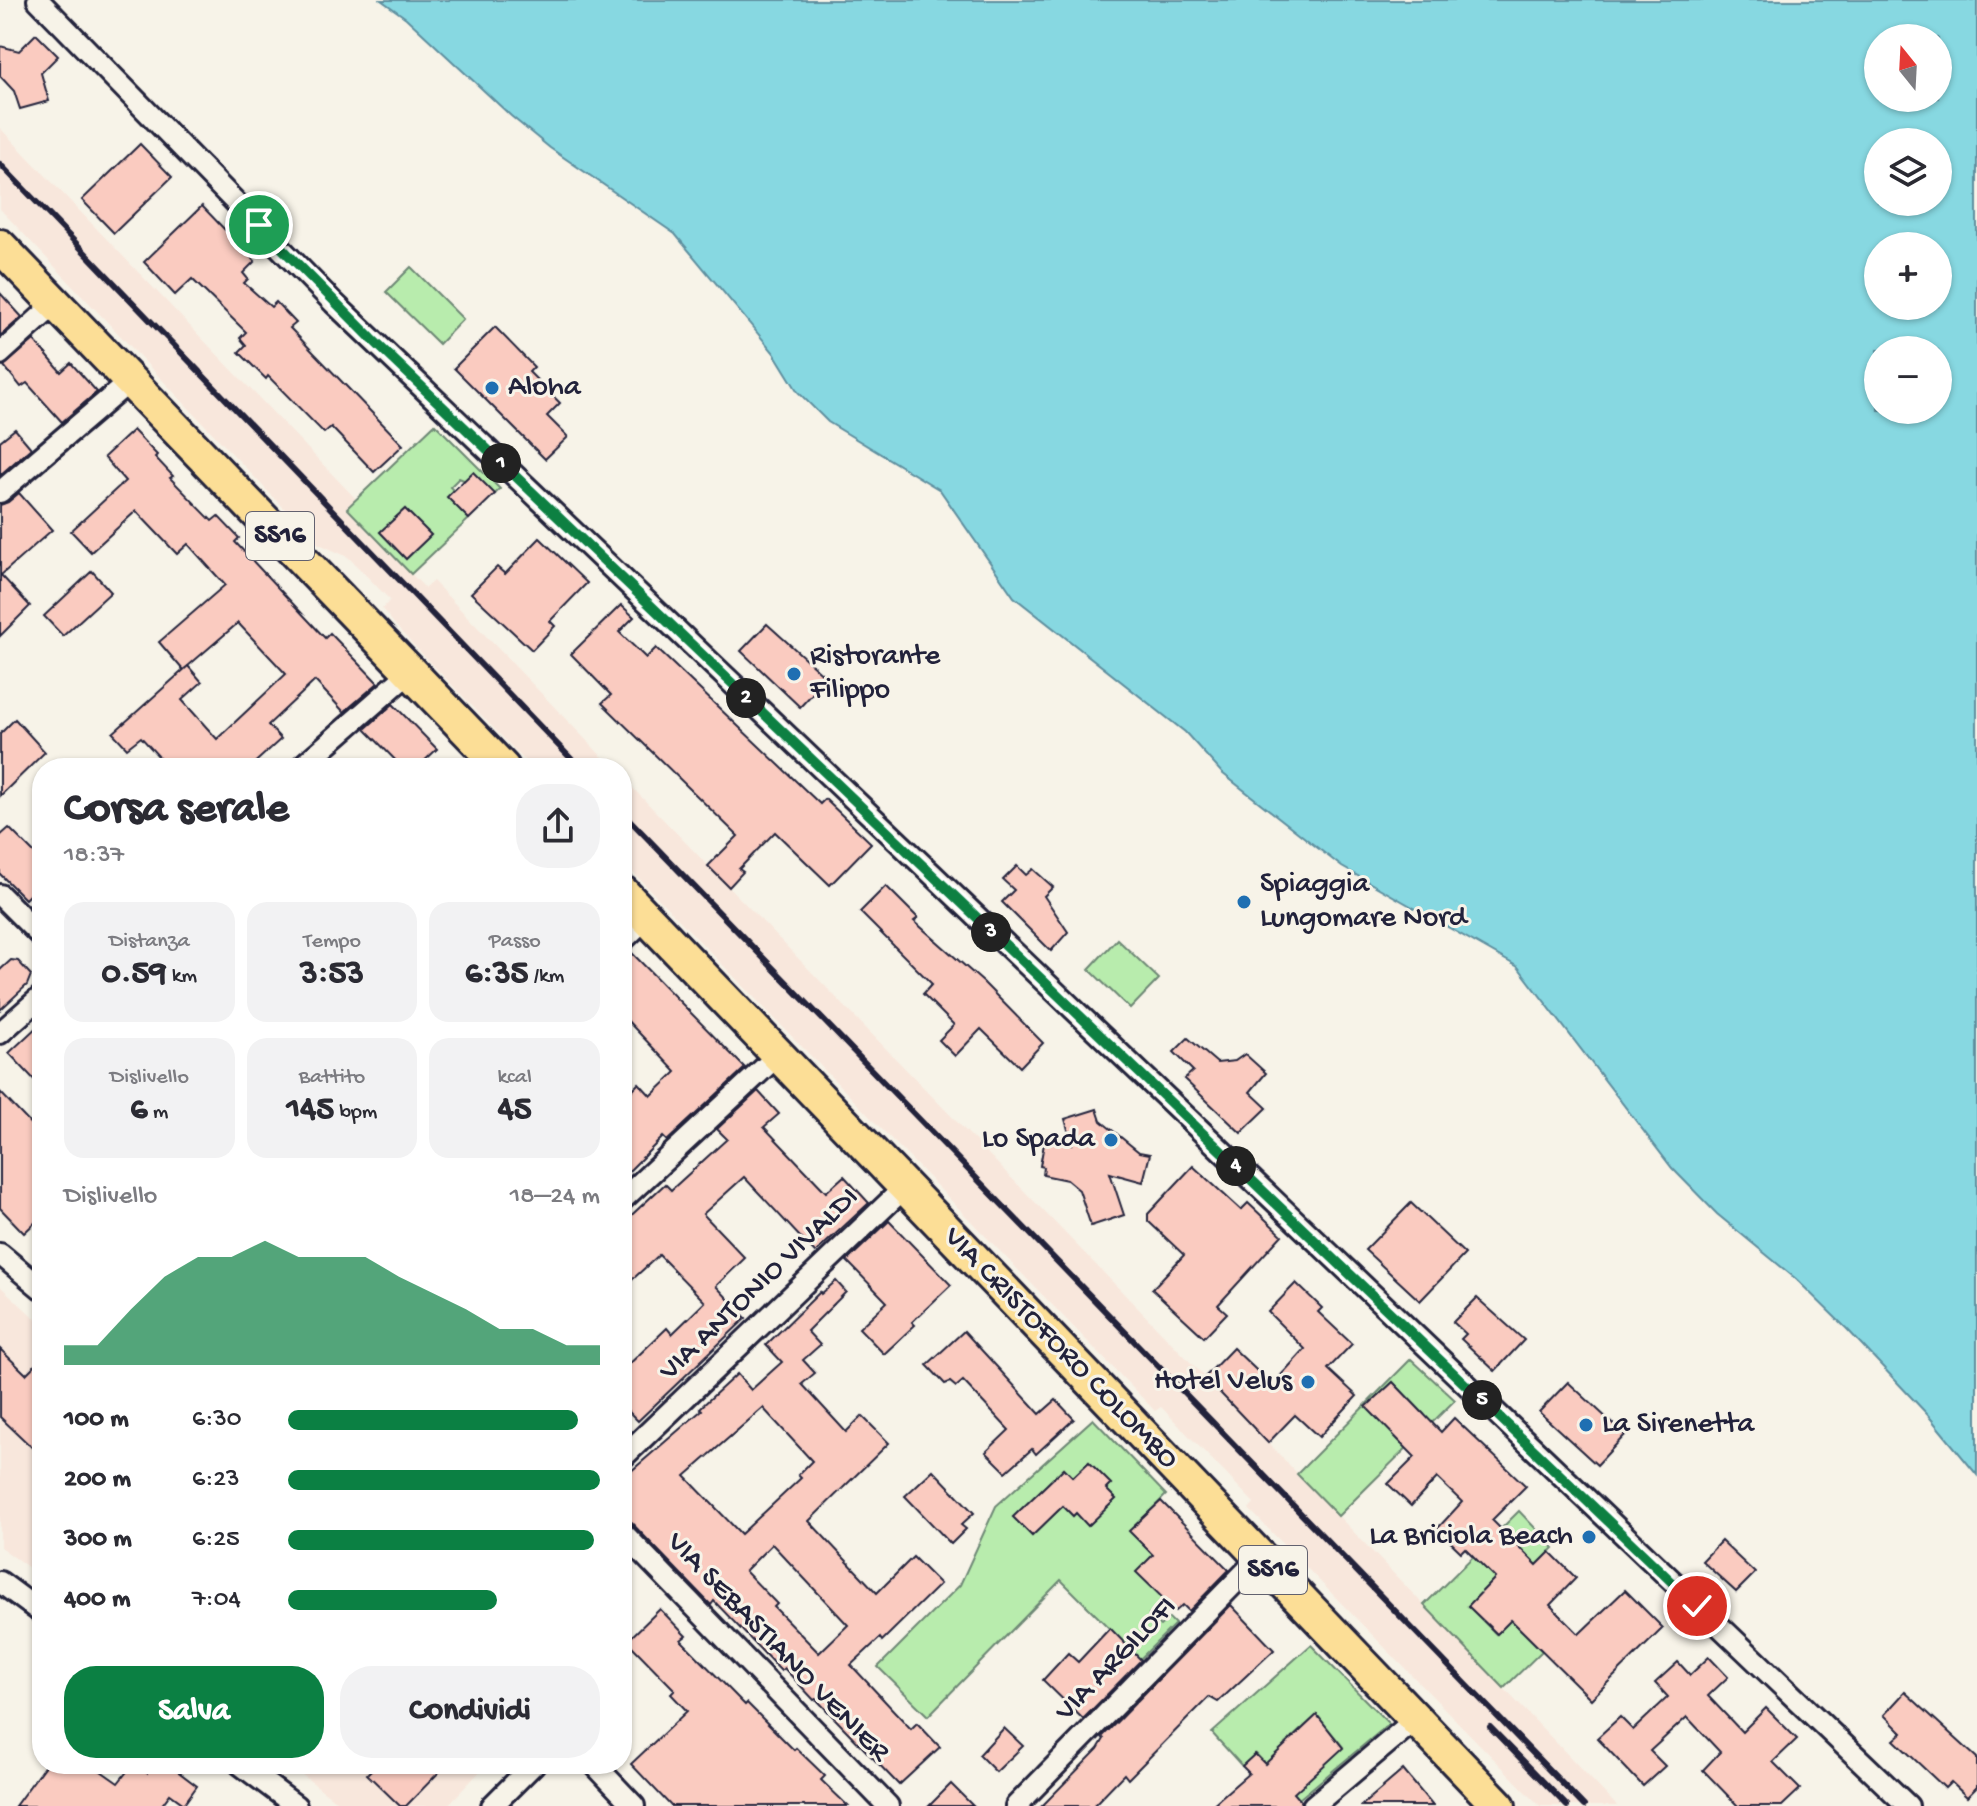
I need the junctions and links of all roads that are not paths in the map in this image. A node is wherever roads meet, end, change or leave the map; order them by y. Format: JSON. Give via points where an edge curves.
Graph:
{"nodes":[{"id":1,"x":38,"y":0,"type":"edge"},
{"id":2,"x":0,"y":246,"type":"edge"},
{"id":3,"x":56,"y":303,"type":"junction"},
{"id":4,"x":0,"y":354,"type":"edge"},
{"id":5,"x":130,"y":381,"type":"junction"},
{"id":6,"x":0,"y":492,"type":"edge"},
{"id":7,"x":410,"y":672,"type":"junction"},
{"id":8,"x":311,"y":758,"type":"edge"},
{"id":9,"x":493,"y":758,"type":"edge"},
{"id":10,"x":0,"y":895,"type":"edge"},
{"id":11,"x":632,"y":903,"type":"edge"},
{"id":12,"x":646,"y":918,"type":"junction"},
{"id":13,"x":32,"y":927,"type":"edge"},
{"id":14,"x":632,"y":931,"type":"edge"},
{"id":15,"x":32,"y":1005,"type":"edge"},
{"id":16,"x":0,"y":1033,"type":"edge"},
{"id":17,"x":778,"y":1055,"type":"junction"},
{"id":18,"x":905,"y":1187,"type":"junction"},
{"id":19,"x":632,"y":1191,"type":"edge"},
{"id":20,"x":0,"y":1254,"type":"edge"},
{"id":21,"x":32,"y":1281,"type":"edge"},
{"id":22,"x":632,"y":1448,"type":"edge"},
{"id":23,"x":632,"y":1542,"type":"edge"},
{"id":24,"x":1260,"y":1557,"type":"junction"},
{"id":25,"x":0,"y":1582,"type":"edge"},
{"id":26,"x":32,"y":1606,"type":"edge"},
{"id":27,"x":1416,"y":1719,"type":"junction"},
{"id":28,"x":253,"y":1774,"type":"edge"},
{"id":29,"x":524,"y":1774,"type":"edge"},
{"id":30,"x":604,"y":1774,"type":"edge"},
{"id":31,"x":296,"y":1806,"type":"edge"},
{"id":32,"x":492,"y":1806,"type":"edge"},
{"id":33,"x":634,"y":1806,"type":"edge"},
{"id":34,"x":888,"y":1806,"type":"edge"},
{"id":35,"x":1016,"y":1806,"type":"edge"},
{"id":36,"x":1313,"y":1806,"type":"edge"},
{"id":37,"x":1499,"y":1806,"type":"edge"},
{"id":38,"x":1908,"y":1806,"type":"edge"}],
"edges":[{"from":1,"to":38,"type":"street","via":[[334,303]]},
{"from":2,"to":3,"type":"main road","number":"SS16"},
{"from":3,"to":4,"type":"street"},
{"from":3,"to":5,"type":"main road","number":"SS16"},
{"from":5,"to":6,"type":"street"},
{"from":5,"to":7,"type":"main road","number":"SS16"},
{"from":7,"to":8,"type":"street"},
{"from":7,"to":9,"type":"main road","number":"SS16"},
{"from":10,"to":13,"type":"street"},
{"from":11,"to":12,"type":"main road","name":"VIA CRISTOFORO COLOMBO","number":"SS16"},
{"from":12,"to":14,"type":"street"},
{"from":12,"to":17,"type":"main road","name":"VIA CRISTOFORO COLOMBO","number":"SS16"},
{"from":15,"to":16,"type":"street"},
{"from":17,"to":18,"type":"main road","name":"VIA CRISTOFORO COLOMBO","number":"SS16"},
{"from":17,"to":19,"type":"street"},
{"from":18,"to":22,"type":"street","name":"VIA ANTONIO VIVALDI"},
{"from":18,"to":24,"type":"main road","name":"VIA CRISTOFORO COLOMBO","number":"SS16"},
{"from":20,"to":21,"type":"street"},
{"from":23,"to":34,"type":"street","name":"VIA SEBASTIANO VENIER"},
{"from":24,"to":27,"type":"main road","name":"VIA CRISTOFORO COLOMBO","number":"SS16"},
{"from":24,"to":35,"type":"street","name":"VIA ARGILOFI"},
{"from":25,"to":26,"type":"street"},
{"from":27,"to":36,"type":"street"},
{"from":27,"to":37,"type":"main road","name":"VIA CRISTOFORO COLOMBO","number":"SS16"},
{"from":28,"to":31,"type":"street"},
{"from":29,"to":32,"type":"street"},
{"from":30,"to":33,"type":"street"}]}
